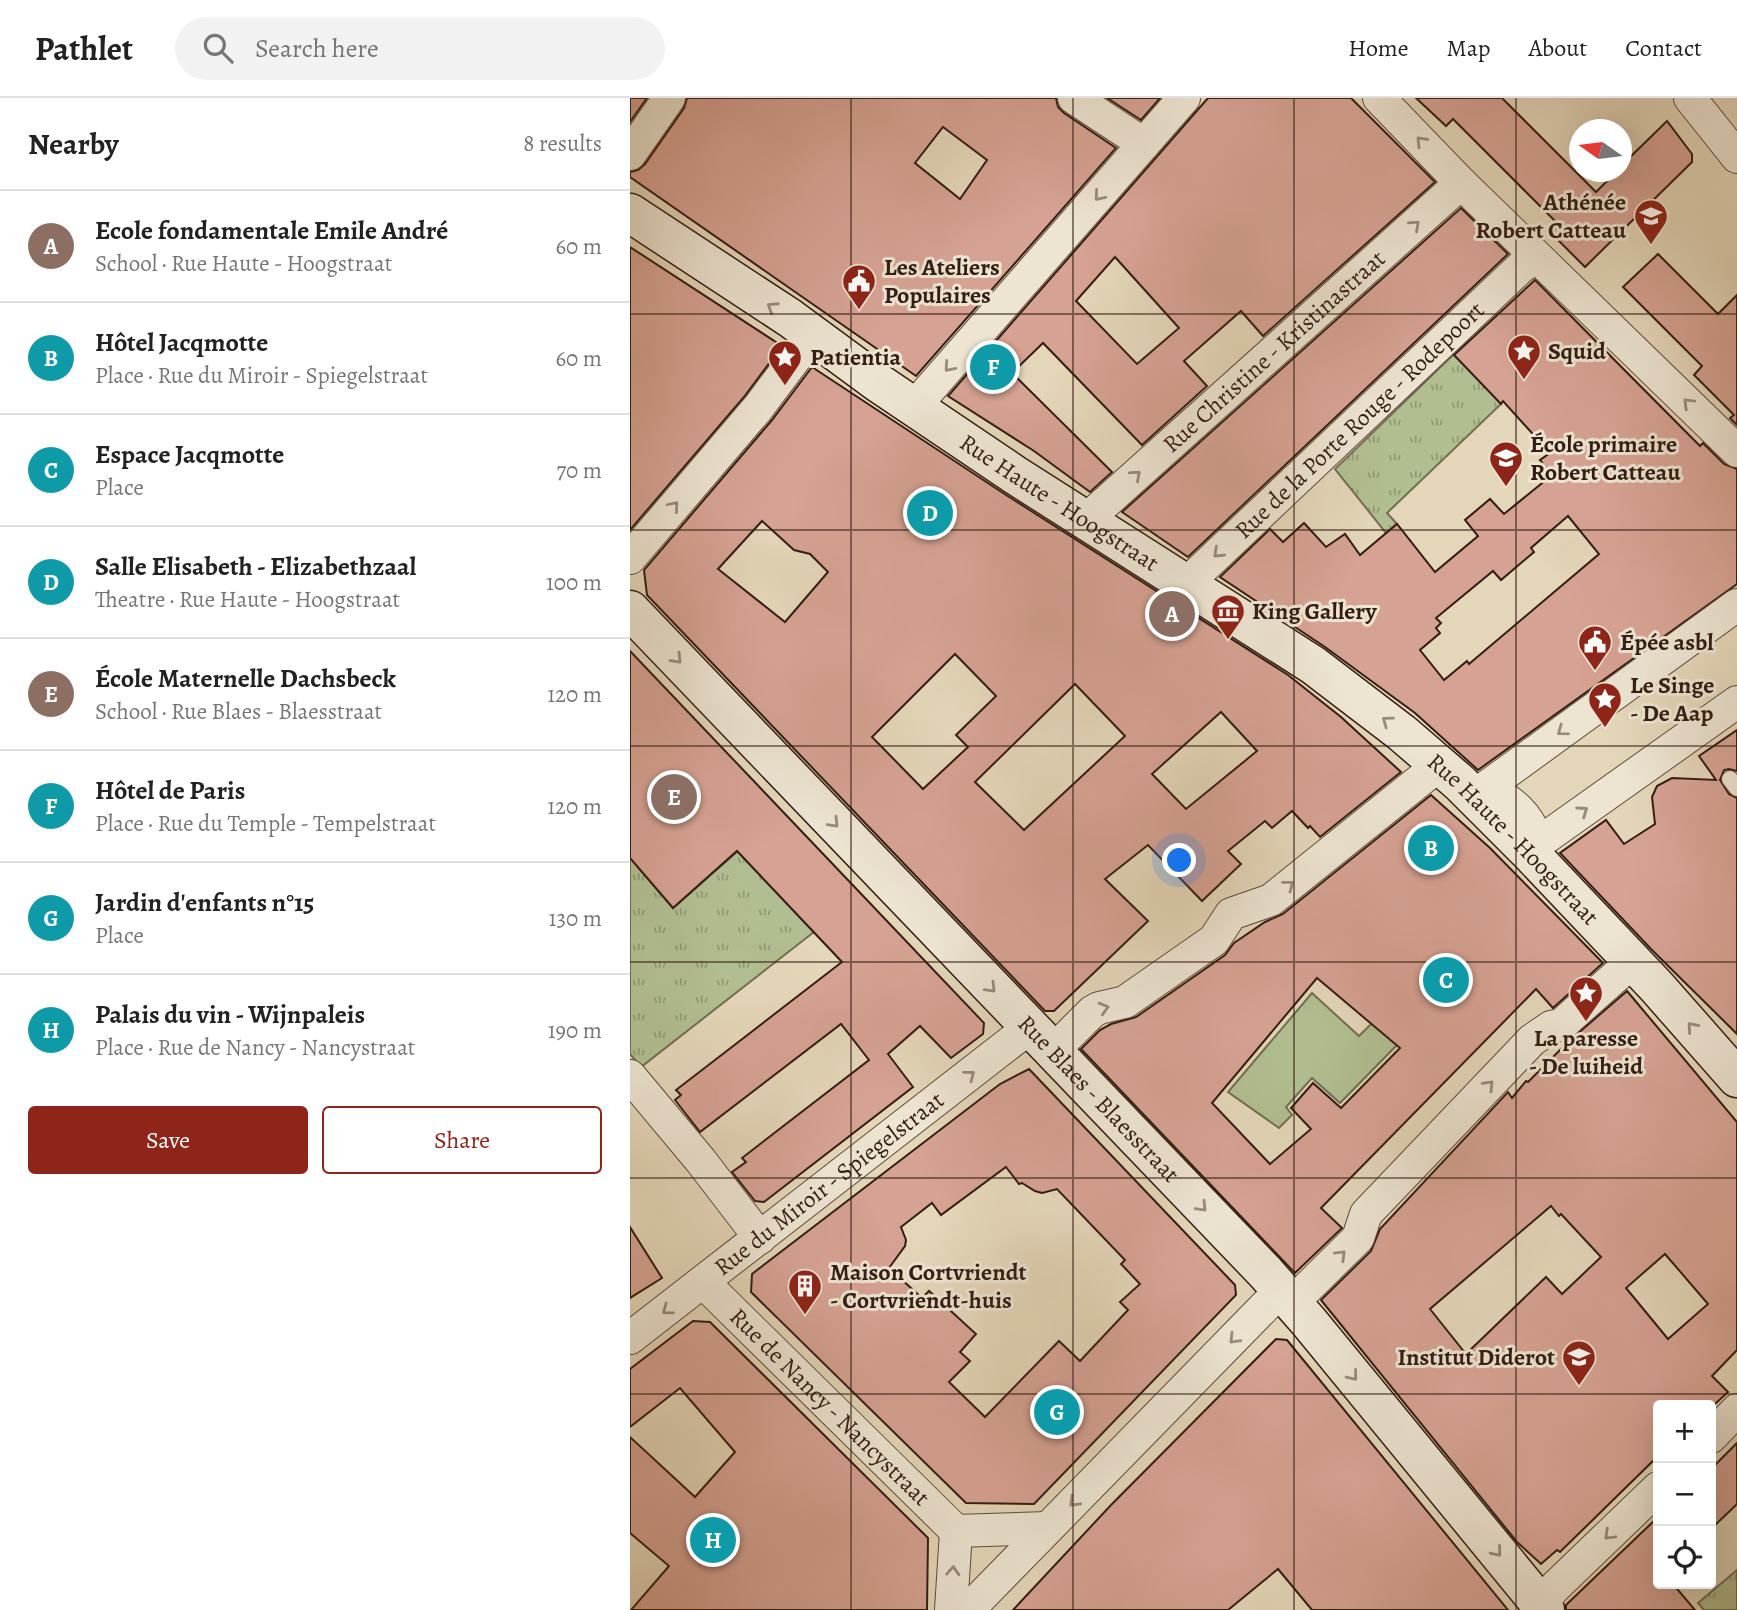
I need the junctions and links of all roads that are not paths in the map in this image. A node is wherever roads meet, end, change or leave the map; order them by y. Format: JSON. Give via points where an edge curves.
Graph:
{"nodes":[{"id":1,"x":669,"y":98,"type":"edge"},
{"id":2,"x":1073,"y":98,"type":"edge"},
{"id":3,"x":1184,"y":98,"type":"edge"},
{"id":4,"x":1379,"y":98,"type":"edge"},
{"id":5,"x":1690,"y":98,"type":"edge"},
{"id":6,"x":1144,"y":144,"type":"junction"},
{"id":7,"x":630,"y":154,"type":"edge"},
{"id":8,"x":1737,"y":157,"type":"edge"},
{"id":9,"x":1461,"y":183,"type":"junction"},
{"id":10,"x":630,"y":213,"type":"edge"},
{"id":11,"x":1536,"y":257,"type":"junction"},
{"id":12,"x":812,"y":336,"type":"junction"},
{"id":13,"x":914,"y":407,"type":"junction"},
{"id":14,"x":1737,"y":451,"type":"edge"},
{"id":15,"x":1085,"y":521,"type":"junction"},
{"id":16,"x":630,"y":558,"type":"edge"},
{"id":17,"x":1185,"y":584,"type":"junction"},
{"id":18,"x":1737,"y":605,"type":"edge"},
{"id":19,"x":630,"y":610,"type":"edge"},
{"id":20,"x":1737,"y":702,"type":"edge"},
{"id":21,"x":1439,"y":765,"type":"junction"},
{"id":22,"x":1483,"y":794,"type":"junction"},
{"id":23,"x":1533,"y":844,"type":"junction"},
{"id":24,"x":1632,"y":962,"type":"junction"},
{"id":25,"x":1041,"y":1039,"type":"junction"},
{"id":26,"x":630,"y":1076,"type":"edge"},
{"id":27,"x":1737,"y":1078,"type":"edge"},
{"id":28,"x":760,"y":1238,"type":"junction"},
{"id":29,"x":703,"y":1282,"type":"junction"},
{"id":30,"x":1287,"y":1297,"type":"junction"},
{"id":31,"x":630,"y":1338,"type":"edge"},
{"id":32,"x":1737,"y":1410,"type":"edge"},
{"id":33,"x":1716,"y":1432,"type":"edge"},
{"id":34,"x":1653,"y":1493,"type":"edge"},
{"id":35,"x":1048,"y":1528,"type":"junction"},
{"id":36,"x":956,"y":1531,"type":"junction"},
{"id":37,"x":1541,"y":1608,"type":"edge"},
{"id":38,"x":951,"y":1610,"type":"edge"},
{"id":39,"x":968,"y":1610,"type":"edge"}],
"edges":[{"from":1,"to":7,"type":"street"},
{"from":2,"to":6,"type":"street"},
{"from":3,"to":6,"type":"street"},
{"from":9,"to":4,"type":"street","one_way":true},
{"from":5,"to":8,"type":"street"},
{"from":6,"to":13,"type":"street","one_way":true},
{"from":9,"to":11,"type":"street"},
{"from":15,"to":9,"type":"street","name":"Rue Christine - Kristinastraat","one_way":true},
{"from":12,"to":10,"type":"street","name":"Rue Haute - Hoogstraat","one_way":true},
{"from":14,"to":11,"type":"street","one_way":true},
{"from":11,"to":17,"type":"street","name":"Rue de la Porte Rouge - Rodepoort","one_way":true},
{"from":12,"to":13,"type":"street","name":"Rue Haute - Hoogstraat"},
{"from":16,"to":12,"type":"street","one_way":true,"via":[[758,408]]},
{"from":13,"to":15,"type":"street","name":"Rue Haute - Hoogstraat"},
{"from":15,"to":17,"type":"street","name":"Rue Haute - Hoogstraat"},
{"from":21,"to":17,"type":"street","name":"Rue Haute - Hoogstraat","one_way":true,"via":[[1313,665]]},
{"from":18,"to":22,"type":"street","one_way":true},
{"from":19,"to":25,"type":"street","name":"Rue Blaes - Blaesstraat","one_way":true},
{"from":23,"to":20,"type":"street","one_way":true},
{"from":21,"to":22,"type":"street","name":"Rue Haute - Hoogstraat"},
{"from":25,"to":21,"type":"street","name":"Rue du Miroir - Spiegelstraat","one_way":true,"via":[[1099,1008],[1125,1002],[1214,940],[1231,914],[1270,900]]},
{"from":22,"to":23,"type":"street","name":"Rue Haute - Hoogstraat"},
{"from":23,"to":24,"type":"street","name":"Rue Haute - Hoogstraat"},
{"from":27,"to":24,"type":"street","name":"Rue Haute - Hoogstraat","one_way":true},
{"from":30,"to":24,"type":"street","one_way":true,"via":[[1358,1238],[1366,1214],[1532,1040],[1561,1026]]},
{"from":28,"to":25,"type":"street","name":"Rue du Miroir - Spiegelstraat","one_way":true},
{"from":25,"to":30,"type":"street","name":"Rue Blaes - Blaesstraat","one_way":true},
{"from":26,"to":28,"type":"street"},
{"from":28,"to":29,"type":"street","name":"Rue du Miroir - Spiegelstraat"},
{"from":29,"to":31,"type":"street","name":"Rue du Miroir - Spiegelstraat","one_way":true},
{"from":29,"to":36,"type":"street","name":"Rue de Nancy - Nancystraat"},
{"from":30,"to":35,"type":"street","one_way":true},
{"from":30,"to":37,"type":"street","name":"Rue Blaes - Blaesstraat","one_way":true},
{"from":32,"to":33,"type":"street"},
{"from":34,"to":37,"type":"street","one_way":true,"via":[[1554,1588]]},
{"from":35,"to":36,"type":"street"},
{"from":35,"to":39,"type":"street"},
{"from":38,"to":36,"type":"street","one_way":true}]}
